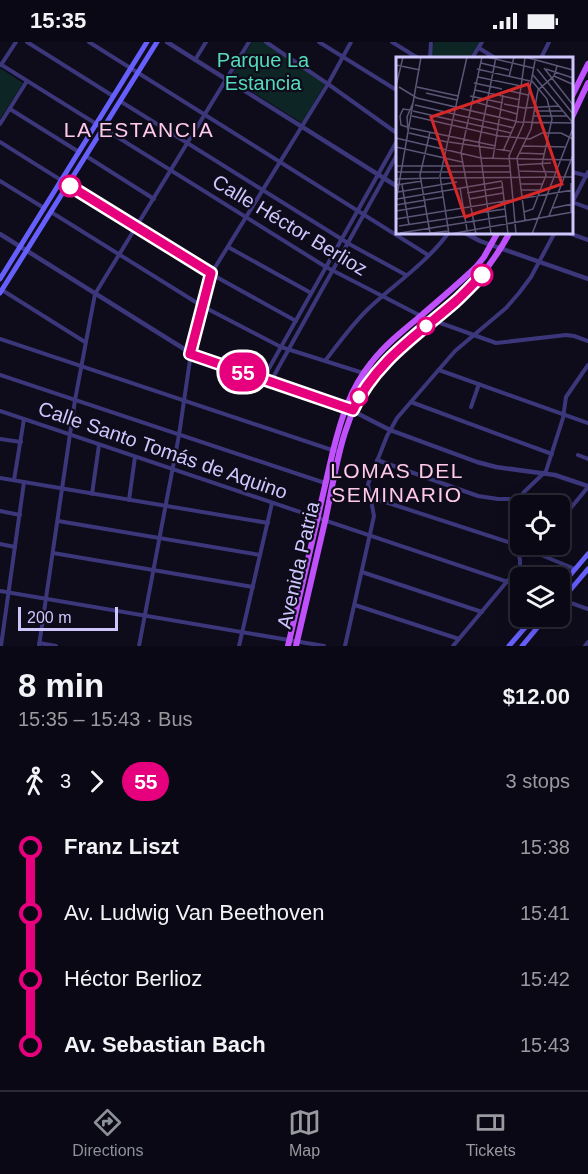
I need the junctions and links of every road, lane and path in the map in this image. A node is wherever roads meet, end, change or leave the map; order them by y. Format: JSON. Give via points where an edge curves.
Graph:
{"nodes":[{"id":1,"x":16,"y":42,"type":"edge"},
{"id":2,"x":27,"y":42,"type":"edge"},
{"id":3,"x":88,"y":42,"type":"edge"},
{"id":4,"x":147,"y":42,"type":"edge"},
{"id":5,"x":157,"y":42,"type":"edge"},
{"id":6,"x":167,"y":42,"type":"edge"},
{"id":7,"x":206,"y":42,"type":"edge"},
{"id":8,"x":249,"y":42,"type":"edge"},
{"id":9,"x":266,"y":42,"type":"edge"},
{"id":10,"x":319,"y":42,"type":"edge"},
{"id":11,"x":351,"y":42,"type":"edge"},
{"id":12,"x":392,"y":42,"type":"edge"},
{"id":13,"x":431,"y":42,"type":"edge"},
{"id":14,"x":482,"y":42,"type":"edge"},
{"id":15,"x":479,"y":48,"type":"junction"},
{"id":16,"x":342,"y":57,"type":"junction"},
{"id":17,"x":416,"y":57,"type":"edge"},
{"id":18,"x":430,"y":57,"type":"edge"},
{"id":19,"x":473,"y":57,"type":"edge"},
{"id":20,"x":493,"y":57,"type":"edge"},
{"id":21,"x":195,"y":60,"type":"junction"},
{"id":22,"x":1,"y":64,"type":"edge"},
{"id":23,"x":588,"y":64,"type":"edge"},
{"id":24,"x":131,"y":68,"type":"junction"},
{"id":25,"x":138,"y":73,"type":"junction"},
{"id":26,"x":226,"y":79,"type":"junction"},
{"id":27,"x":27,"y":81,"type":"junction"},
{"id":28,"x":588,"y":83,"type":"edge"},
{"id":29,"x":328,"y":84,"type":"junction"},
{"id":30,"x":396,"y":90,"type":"edge"},
{"id":31,"x":573,"y":94,"type":"edge"},
{"id":32,"x":113,"y":96,"type":"junction"},
{"id":33,"x":120,"y":101,"type":"junction"},
{"id":34,"x":10,"y":109,"type":"junction"},
{"id":35,"x":205,"y":115,"type":"junction"},
{"id":36,"x":573,"y":115,"type":"edge"},
{"id":37,"x":0,"y":124,"type":"edge"},
{"id":38,"x":96,"y":124,"type":"junction"},
{"id":39,"x":302,"y":127,"type":"junction"},
{"id":40,"x":103,"y":128,"type":"junction"},
{"id":41,"x":396,"y":133,"type":"edge"},
{"id":42,"x":0,"y":142,"type":"edge"},
{"id":43,"x":396,"y":142,"type":"edge"},
{"id":44,"x":188,"y":143,"type":"junction"},
{"id":45,"x":79,"y":152,"type":"junction"},
{"id":46,"x":86,"y":156,"type":"junction"},
{"id":47,"x":396,"y":157,"type":"edge"},
{"id":48,"x":280,"y":162,"type":"junction"},
{"id":49,"x":171,"y":171,"type":"junction"},
{"id":50,"x":378,"y":174,"type":"junction"},
{"id":51,"x":587,"y":175,"type":"edge"},
{"id":52,"x":384,"y":178,"type":"junction"},
{"id":53,"x":61,"y":180,"type":"junction"},
{"id":54,"x":0,"y":181,"type":"edge"},
{"id":55,"x":68,"y":184,"type":"junction"},
{"id":56,"x":396,"y":186,"type":"edge"},
{"id":57,"x":263,"y":190,"type":"junction"},
{"id":58,"x":154,"y":199,"type":"junction"},
{"id":59,"x":573,"y":200,"type":"edge"},
{"id":60,"x":573,"y":202,"type":"edge"},
{"id":61,"x":44,"y":208,"type":"junction"},
{"id":62,"x":588,"y":208,"type":"edge"},
{"id":63,"x":358,"y":210,"type":"junction"},
{"id":64,"x":50,"y":212,"type":"junction"},
{"id":65,"x":363,"y":214,"type":"junction"},
{"id":66,"x":245,"y":218,"type":"junction"},
{"id":67,"x":136,"y":227,"type":"junction"},
{"id":68,"x":0,"y":234,"type":"edge"},
{"id":69,"x":447,"y":234,"type":"edge"},
{"id":70,"x":466,"y":234,"type":"edge"},
{"id":71,"x":497,"y":234,"type":"edge"},
{"id":72,"x":509,"y":234,"type":"edge"},
{"id":73,"x":554,"y":234,"type":"edge"},
{"id":74,"x":572,"y":234,"type":"edge"},
{"id":75,"x":341,"y":239,"type":"junction"},
{"id":76,"x":588,"y":240,"type":"edge"},
{"id":77,"x":347,"y":243,"type":"junction"},
{"id":78,"x":492,"y":245,"type":"junction"},
{"id":79,"x":20,"y":247,"type":"junction"},
{"id":80,"x":228,"y":247,"type":"junction"},
{"id":81,"x":502,"y":248,"type":"junction"},
{"id":82,"x":26,"y":251,"type":"junction"},
{"id":83,"x":119,"y":254,"type":"junction"},
{"id":84,"x":428,"y":255,"type":"junction"},
{"id":85,"x":539,"y":262,"type":"junction"},
{"id":86,"x":326,"y":267,"type":"junction"},
{"id":87,"x":332,"y":271,"type":"junction"},
{"id":88,"x":211,"y":273,"type":"junction"},
{"id":89,"x":406,"y":275,"type":"junction"},
{"id":90,"x":0,"y":279,"type":"edge"},
{"id":91,"x":588,"y":279,"type":"edge"},
{"id":92,"x":1,"y":291,"type":"edge"},
{"id":93,"x":311,"y":293,"type":"junction"},
{"id":94,"x":95,"y":294,"type":"junction"},
{"id":95,"x":382,"y":296,"type":"junction"},
{"id":96,"x":202,"y":306,"type":"junction"},
{"id":97,"x":421,"y":316,"type":"junction"},
{"id":98,"x":296,"y":321,"type":"junction"},
{"id":99,"x":433,"y":321,"type":"junction"},
{"id":100,"x":473,"y":335,"type":"junction"},
{"id":101,"x":0,"y":339,"type":"edge"},
{"id":102,"x":588,"y":340,"type":"edge"},
{"id":103,"x":85,"y":342,"type":"junction"},
{"id":104,"x":281,"y":347,"type":"junction"},
{"id":105,"x":288,"y":350,"type":"junction"},
{"id":106,"x":190,"y":354,"type":"junction"},
{"id":107,"x":325,"y":362,"type":"junction"},
{"id":108,"x":588,"y":365,"type":"edge"},
{"id":109,"x":80,"y":366,"type":"junction"},
{"id":110,"x":439,"y":370,"type":"junction"},
{"id":111,"x":363,"y":374,"type":"junction"},
{"id":112,"x":0,"y":375,"type":"edge"},
{"id":113,"x":263,"y":379,"type":"junction"},
{"id":114,"x":271,"y":381,"type":"junction"},
{"id":115,"x":479,"y":384,"type":"junction"},
{"id":116,"x":75,"y":400,"type":"junction"},
{"id":117,"x":184,"y":401,"type":"junction"},
{"id":118,"x":411,"y":402,"type":"junction"},
{"id":119,"x":345,"y":407,"type":"junction"},
{"id":120,"x":471,"y":407,"type":"dead end"},
{"id":121,"x":353,"y":410,"type":"junction"},
{"id":122,"x":0,"y":411,"type":"edge"},
{"id":123,"x":563,"y":414,"type":"junction"},
{"id":124,"x":24,"y":419,"type":"junction"},
{"id":125,"x":588,"y":423,"type":"edge"},
{"id":126,"x":390,"y":430,"type":"junction"},
{"id":127,"x":70,"y":435,"type":"junction"},
{"id":128,"x":179,"y":435,"type":"junction"},
{"id":129,"x":0,"y":439,"type":"edge"},
{"id":130,"x":21,"y":442,"type":"junction"},
{"id":131,"x":99,"y":445,"type":"junction"},
{"id":132,"x":333,"y":451,"type":"junction"},
{"id":133,"x":340,"y":453,"type":"junction"},
{"id":134,"x":552,"y":454,"type":"junction"},
{"id":135,"x":578,"y":455,"type":"dead end"},
{"id":136,"x":135,"y":457,"type":"junction"},
{"id":137,"x":588,"y":459,"type":"edge"},
{"id":138,"x":377,"y":460,"type":"junction"},
{"id":139,"x":173,"y":470,"type":"junction"},
{"id":140,"x":544,"y":474,"type":"junction"},
{"id":141,"x":0,"y":478,"type":"edge"},
{"id":142,"x":14,"y":480,"type":"junction"},
{"id":143,"x":24,"y":482,"type":"junction"},
{"id":144,"x":325,"y":483,"type":"junction"},
{"id":145,"x":588,"y":486,"type":"edge"},
{"id":146,"x":62,"y":488,"type":"junction"},
{"id":147,"x":92,"y":494,"type":"junction"},
{"id":148,"x":523,"y":495,"type":"edge"},
{"id":149,"x":370,"y":496,"type":"junction"},
{"id":150,"x":510,"y":499,"type":"edge"},
{"id":151,"x":129,"y":500,"type":"junction"},
{"id":152,"x":272,"y":503,"type":"junction"},
{"id":153,"x":570,"y":505,"type":"edge"},
{"id":154,"x":166,"y":506,"type":"junction"},
{"id":155,"x":0,"y":511,"type":"edge"},
{"id":156,"x":20,"y":515,"type":"junction"},
{"id":157,"x":317,"y":518,"type":"junction"},
{"id":158,"x":325,"y":520,"type":"junction"},
{"id":159,"x":58,"y":521,"type":"junction"},
{"id":160,"x":268,"y":523,"type":"junction"},
{"id":161,"x":370,"y":535,"type":"junction"},
{"id":162,"x":160,"y":538,"type":"junction"},
{"id":163,"x":510,"y":543,"type":"edge"},
{"id":164,"x":0,"y":544,"type":"edge"},
{"id":165,"x":15,"y":546,"type":"junction"},
{"id":166,"x":53,"y":553,"type":"junction"},
{"id":167,"x":588,"y":554,"type":"edge"},
{"id":168,"x":260,"y":555,"type":"junction"},
{"id":169,"x":519,"y":555,"type":"edge"},
{"id":170,"x":541,"y":555,"type":"edge"},
{"id":171,"x":588,"y":568,"type":"edge"},
{"id":172,"x":575,"y":569,"type":"junction"},
{"id":173,"x":154,"y":570,"type":"junction"},
{"id":174,"x":362,"y":572,"type":"junction"},
{"id":175,"x":570,"y":575,"type":"edge"},
{"id":176,"x":508,"y":582,"type":"junction"},
{"id":177,"x":253,"y":587,"type":"junction"},
{"id":178,"x":570,"y":589,"type":"edge"},
{"id":179,"x":0,"y":591,"type":"edge"},
{"id":180,"x":8,"y":593,"type":"junction"},
{"id":181,"x":46,"y":599,"type":"junction"},
{"id":182,"x":570,"y":603,"type":"edge"},
{"id":183,"x":354,"y":605,"type":"junction"},
{"id":184,"x":588,"y":609,"type":"edge"},
{"id":185,"x":482,"y":612,"type":"junction"},
{"id":186,"x":145,"y":616,"type":"junction"},
{"id":187,"x":525,"y":627,"type":"edge"},
{"id":188,"x":538,"y":627,"type":"edge"},
{"id":189,"x":242,"y":632,"type":"junction"},
{"id":190,"x":1,"y":637,"type":"edge"},
{"id":191,"x":459,"y":639,"type":"junction"},
{"id":192,"x":289,"y":643,"type":"edge"},
{"id":193,"x":297,"y":644,"type":"edge"},
{"id":194,"x":39,"y":645,"type":"edge"},
{"id":195,"x":1,"y":646,"type":"edge"},
{"id":196,"x":56,"y":646,"type":"edge"},
{"id":197,"x":139,"y":646,"type":"edge"},
{"id":198,"x":239,"y":646,"type":"edge"},
{"id":199,"x":324,"y":646,"type":"edge"},
{"id":200,"x":345,"y":646,"type":"edge"},
{"id":201,"x":453,"y":646,"type":"edge"},
{"id":202,"x":509,"y":646,"type":"edge"},
{"id":203,"x":522,"y":646,"type":"edge"}],
"edges":[{"from":1,"to":22,"type":"street"},
{"from":2,"to":32,"type":"street"},
{"from":3,"to":24,"type":"street"},
{"from":4,"to":24,"type":"main road"},
{"from":5,"to":25,"type":"main road"},
{"from":6,"to":21,"type":"street"},
{"from":7,"to":21,"type":"street"},
{"from":8,"to":26,"type":"street"},
{"from":9,"to":29,"type":"street"},
{"from":10,"to":16,"type":"street"},
{"from":11,"to":16,"type":"street"},
{"from":12,"to":17,"type":"street"},
{"from":13,"to":18,"type":"street"},
{"from":14,"to":15,"type":"street"},
{"from":15,"to":19,"type":"street"},
{"from":15,"to":20,"type":"street"},
{"from":16,"to":29,"type":"street"},
{"from":16,"to":30,"type":"street"},
{"from":21,"to":26,"type":"street"},
{"from":22,"to":27,"type":"street","name":"Calle Héctor Berlioz"},
{"from":23,"to":31,"type":"main road"},
{"from":24,"to":25,"type":"street"},
{"from":24,"to":32,"type":"main road"},
{"from":25,"to":33,"type":"main road"},
{"from":25,"to":35,"type":"street"},
{"from":26,"to":35,"type":"street"},
{"from":26,"to":39,"type":"street"},
{"from":27,"to":34,"type":"street"},
{"from":27,"to":38,"type":"street","name":"Calle Héctor Berlioz"},
{"from":28,"to":36,"type":"main road"},
{"from":29,"to":39,"type":"street"},
{"from":29,"to":41,"type":"street"},
{"from":32,"to":38,"type":"main road"},
{"from":33,"to":40,"type":"main road"},
{"from":33,"to":44,"type":"street"},
{"from":34,"to":37,"type":"street"},
{"from":34,"to":45,"type":"street"},
{"from":35,"to":44,"type":"street"},
{"from":35,"to":48,"type":"street"},
{"from":38,"to":40,"type":"street","name":"Calle Héctor Berlioz"},
{"from":38,"to":45,"type":"main road"},
{"from":39,"to":48,"type":"street"},
{"from":39,"to":50,"type":"street"},
{"from":40,"to":46,"type":"main road"},
{"from":40,"to":49,"type":"street","name":"Calle Héctor Berlioz"},
{"from":42,"to":53,"type":"street"},
{"from":43,"to":50,"type":"street"},
{"from":44,"to":49,"type":"street"},
{"from":44,"to":57,"type":"street"},
{"from":45,"to":53,"type":"main road"},
{"from":46,"to":55,"type":"main road"},
{"from":46,"to":58,"type":"street"},
{"from":47,"to":52,"type":"street"},
{"from":48,"to":57,"type":"street"},
{"from":48,"to":63,"type":"street"},
{"from":49,"to":58,"type":"street"},
{"from":49,"to":66,"type":"street","name":"Calle Héctor Berlioz"},
{"from":50,"to":52,"type":"street"},
{"from":50,"to":63,"type":"street"},
{"from":51,"to":59,"type":"street"},
{"from":52,"to":56,"type":"street"},
{"from":52,"to":65,"type":"street"},
{"from":53,"to":55,"type":"street"},
{"from":53,"to":61,"type":"main road"},
{"from":54,"to":61,"type":"street"},
{"from":55,"to":64,"type":"main road"},
{"from":55,"to":67,"type":"street"},
{"from":57,"to":66,"type":"street"},
{"from":57,"to":75,"type":"street"},
{"from":58,"to":67,"type":"street"},
{"from":60,"to":62,"type":"street"},
{"from":61,"to":79,"type":"main road"},
{"from":63,"to":65,"type":"street"},
{"from":63,"to":75,"type":"street"},
{"from":64,"to":82,"type":"main road"},
{"from":64,"to":83,"type":"street"},
{"from":65,"to":77,"type":"street"},
{"from":65,"to":84,"type":"street"},
{"from":66,"to":80,"type":"street"},
{"from":66,"to":86,"type":"street","name":"Calle Héctor Berlioz"},
{"from":67,"to":83,"type":"street"},
{"from":67,"to":88,"type":"street"},
{"from":68,"to":79,"type":"street"},
{"from":69,"to":84,"type":"street"},
{"from":70,"to":78,"type":"street"},
{"from":71,"to":78,"type":"main road","name":"Avenida Patria"},
{"from":72,"to":81,"type":"main road","name":"Avenida Patria"},
{"from":73,"to":85,"type":"street"},
{"from":74,"to":76,"type":"street"},
{"from":75,"to":77,"type":"street"},
{"from":75,"to":86,"type":"street"},
{"from":77,"to":87,"type":"street"},
{"from":77,"to":89,"type":"street"},
{"from":78,"to":81,"type":"street"},
{"from":78,"to":97,"type":"main road","name":"Avenida Patria","via":[[476,267]]},
{"from":79,"to":82,"type":"street"},
{"from":79,"to":90,"type":"main road"},
{"from":80,"to":88,"type":"street"},
{"from":80,"to":93,"type":"street"},
{"from":81,"to":85,"type":"street"},
{"from":81,"to":99,"type":"main road","name":"Avenida Patria","via":[[482,275]]},
{"from":82,"to":92,"type":"main road"},
{"from":82,"to":94,"type":"street"},
{"from":83,"to":94,"type":"street"},
{"from":83,"to":96,"type":"street"},
{"from":84,"to":89,"type":"street"},
{"from":85,"to":91,"type":"street"},
{"from":85,"to":100,"type":"street","via":[[506,308]]},
{"from":86,"to":87,"type":"street","name":"Calle Héctor Berlioz"},
{"from":86,"to":93,"type":"street"},
{"from":87,"to":95,"type":"street","name":"Calle Héctor Berlioz"},
{"from":87,"to":105,"type":"street"},
{"from":88,"to":96,"type":"street"},
{"from":88,"to":98,"type":"street"},
{"from":89,"to":95,"type":"street"},
{"from":92,"to":103,"type":"street"},
{"from":93,"to":98,"type":"street"},
{"from":94,"to":103,"type":"street"},
{"from":94,"to":106,"type":"street"},
{"from":95,"to":97,"type":"street","name":"Calle Héctor Berlioz"},
{"from":95,"to":107,"type":"street","via":[[351,327]]},
{"from":96,"to":104,"type":"street"},
{"from":96,"to":106,"type":"street"},
{"from":97,"to":99,"type":"street","name":"Calle Héctor Berlioz"},
{"from":97,"to":111,"type":"main road","name":"Avenida Patria","via":[[391,341]]},
{"from":98,"to":104,"type":"street"},
{"from":99,"to":100,"type":"street","name":"Calle Héctor Berlioz"},
{"from":99,"to":121,"type":"main road","name":"Avenida Patria","via":[[380,368]]},
{"from":100,"to":102,"type":"street","name":"Calle Héctor Berlioz","via":[[496,343],[566,335]]},
{"from":100,"to":110,"type":"street"},
{"from":101,"to":109,"type":"street"},
{"from":103,"to":109,"type":"street"},
{"from":104,"to":105,"type":"street"},
{"from":104,"to":113,"type":"street"},
{"from":105,"to":107,"type":"street"},
{"from":105,"to":114,"type":"street"},
{"from":106,"to":113,"type":"street"},
{"from":106,"to":117,"type":"street"},
{"from":107,"to":111,"type":"street"},
{"from":108,"to":123,"type":"street","via":[[568,392]]},
{"from":109,"to":116,"type":"street"},
{"from":109,"to":117,"type":"street"},
{"from":110,"to":115,"type":"street"},
{"from":110,"to":118,"type":"street"},
{"from":111,"to":119,"type":"main road","name":"Avenida Patria"},
{"from":112,"to":116,"type":"street"},
{"from":113,"to":114,"type":"street"},
{"from":114,"to":119,"type":"street"},
{"from":115,"to":120,"type":"street"},
{"from":115,"to":123,"type":"street"},
{"from":116,"to":127,"type":"street"},
{"from":116,"to":128,"type":"street"},
{"from":117,"to":128,"type":"street"},
{"from":117,"to":132,"type":"street"},
{"from":118,"to":126,"type":"street"},
{"from":118,"to":134,"type":"street"},
{"from":119,"to":121,"type":"street"},
{"from":119,"to":132,"type":"main road","name":"Avenida Patria"},
{"from":121,"to":126,"type":"street"},
{"from":121,"to":133,"type":"main road","name":"Avenida Patria"},
{"from":122,"to":124,"type":"street","name":"Calle Santo Tomás de Aquino"},
{"from":123,"to":125,"type":"street"},
{"from":123,"to":134,"type":"street"},
{"from":124,"to":127,"type":"street","name":"Calle Santo Tomás de Aquino"},
{"from":124,"to":130,"type":"street"},
{"from":126,"to":138,"type":"street"},
{"from":126,"to":140,"type":"street","via":[[477,462]]},
{"from":127,"to":131,"type":"street","name":"Calle Santo Tomás de Aquino"},
{"from":127,"to":146,"type":"street"},
{"from":128,"to":139,"type":"street"},
{"from":128,"to":144,"type":"street"},
{"from":129,"to":130,"type":"street"},
{"from":130,"to":142,"type":"street"},
{"from":131,"to":136,"type":"street","name":"Calle Santo Tomás de Aquino"},
{"from":131,"to":147,"type":"street"},
{"from":132,"to":133,"type":"street"},
{"from":132,"to":144,"type":"main road","name":"Avenida Patria"},
{"from":133,"to":158,"type":"main road","name":"Avenida Patria"},
{"from":134,"to":140,"type":"street"},
{"from":135,"to":137,"type":"street"},
{"from":136,"to":139,"type":"street","name":"Calle Santo Tomás de Aquino"},
{"from":136,"to":151,"type":"street"},
{"from":138,"to":149,"type":"street","via":[[368,484]]},
{"from":138,"to":150,"type":"street","via":[[478,496]]},
{"from":139,"to":152,"type":"street","name":"Calle Santo Tomás de Aquino"},
{"from":139,"to":154,"type":"street"},
{"from":140,"to":145,"type":"street"},
{"from":140,"to":148,"type":"street"},
{"from":141,"to":142,"type":"street"},
{"from":142,"to":143,"type":"street"},
{"from":143,"to":146,"type":"street"},
{"from":143,"to":156,"type":"street"},
{"from":144,"to":157,"type":"main road","name":"Avenida Patria"},
{"from":145,"to":153,"type":"street"},
{"from":146,"to":147,"type":"street"},
{"from":146,"to":159,"type":"street"},
{"from":147,"to":151,"type":"street"},
{"from":149,"to":161,"type":"street","via":[[374,516]]},
{"from":149,"to":163,"type":"street"},
{"from":151,"to":154,"type":"street"},
{"from":152,"to":157,"type":"street","name":"Calle Santo Tomás de Aquino"},
{"from":152,"to":160,"type":"street"},
{"from":154,"to":160,"type":"street"},
{"from":154,"to":162,"type":"street"},
{"from":155,"to":156,"type":"street"},
{"from":156,"to":165,"type":"street"},
{"from":157,"to":158,"type":"street","name":"Calle Santo Tomás de Aquino"},
{"from":157,"to":192,"type":"main road","name":"Avenida Patria"},
{"from":158,"to":161,"type":"street","name":"Calle Santo Tomás de Aquino"},
{"from":158,"to":193,"type":"main road","name":"Avenida Patria"},
{"from":159,"to":162,"type":"street"},
{"from":159,"to":166,"type":"street"},
{"from":160,"to":168,"type":"street"},
{"from":161,"to":174,"type":"street"},
{"from":161,"to":176,"type":"street","name":"Calle Santo Tomás de Aquino"},
{"from":162,"to":168,"type":"street"},
{"from":162,"to":173,"type":"street"},
{"from":164,"to":165,"type":"street"},
{"from":165,"to":180,"type":"street"},
{"from":166,"to":173,"type":"street"},
{"from":166,"to":181,"type":"street"},
{"from":167,"to":172,"type":"main road"},
{"from":168,"to":177,"type":"street"},
{"from":169,"to":176,"type":"street","via":[[520,567]]},
{"from":170,"to":172,"type":"street"},
{"from":171,"to":178,"type":"main road"},
{"from":172,"to":175,"type":"main road"},
{"from":173,"to":177,"type":"street"},
{"from":173,"to":186,"type":"street"},
{"from":174,"to":183,"type":"street"},
{"from":174,"to":185,"type":"street"},
{"from":176,"to":185,"type":"street"},
{"from":177,"to":189,"type":"street"},
{"from":179,"to":180,"type":"street"},
{"from":180,"to":181,"type":"street"},
{"from":180,"to":190,"type":"street"},
{"from":181,"to":186,"type":"street"},
{"from":181,"to":194,"type":"street"},
{"from":182,"to":184,"type":"street"},
{"from":183,"to":191,"type":"street"},
{"from":183,"to":200,"type":"street"},
{"from":185,"to":191,"type":"street"},
{"from":186,"to":189,"type":"street"},
{"from":186,"to":197,"type":"street"},
{"from":187,"to":202,"type":"main road"},
{"from":188,"to":203,"type":"main road"},
{"from":189,"to":192,"type":"street"},
{"from":189,"to":198,"type":"street"},
{"from":190,"to":195,"type":"street"},
{"from":191,"to":201,"type":"street"},
{"from":192,"to":193,"type":"street"},
{"from":193,"to":199,"type":"street"},
{"from":194,"to":196,"type":"street"}]}
